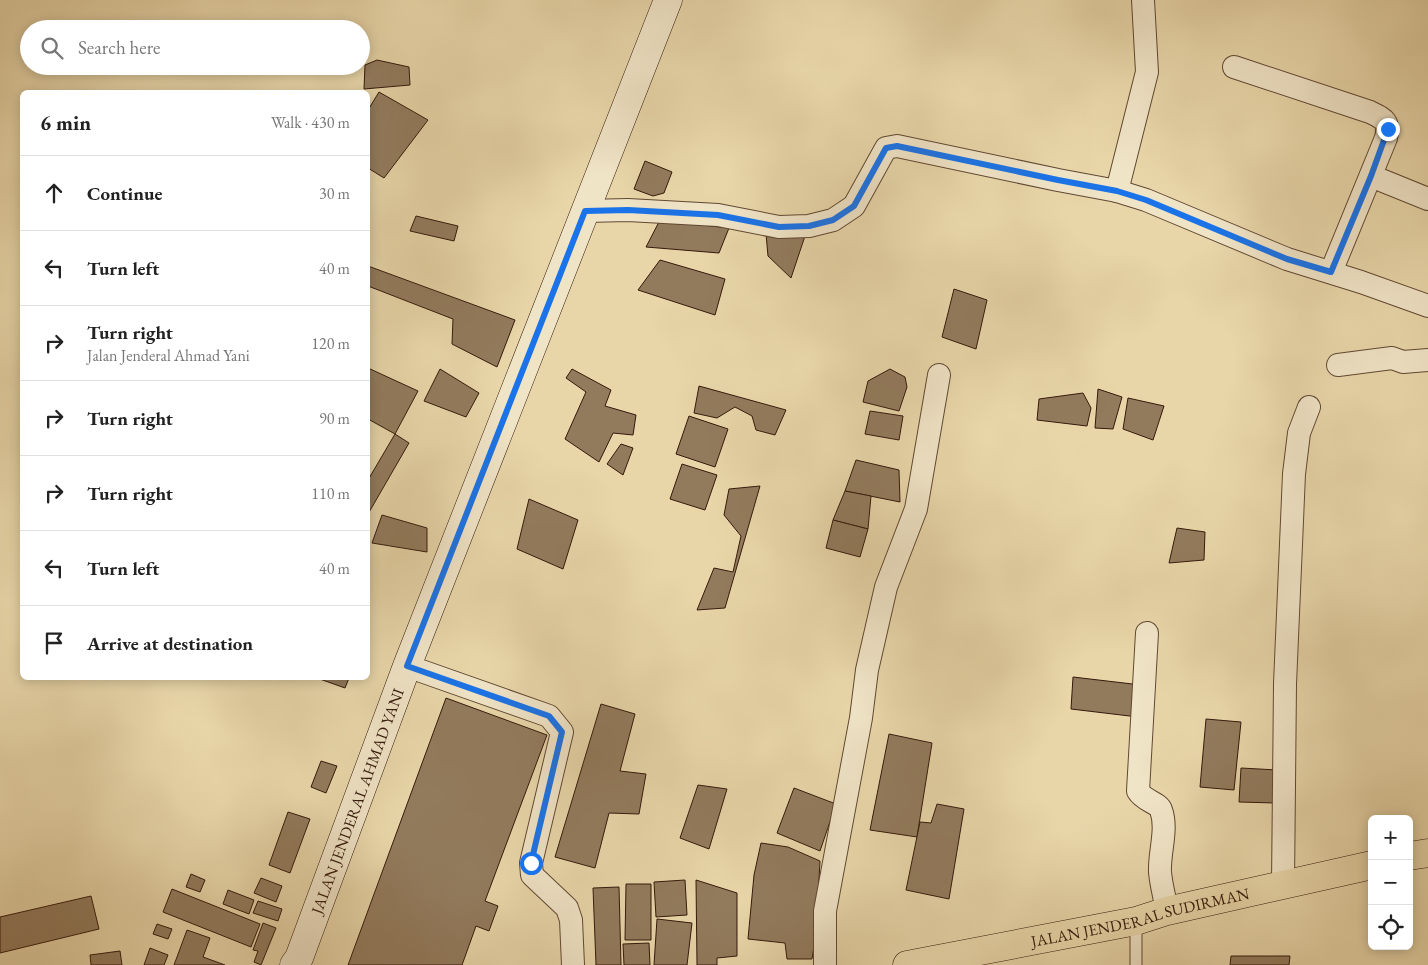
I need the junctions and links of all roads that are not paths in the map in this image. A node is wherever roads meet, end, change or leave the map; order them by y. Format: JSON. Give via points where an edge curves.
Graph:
{"nodes":[{"id":1,"x":668,"y":0,"type":"edge"},
{"id":2,"x":1143,"y":0,"type":"edge"},
{"id":3,"x":1234,"y":67,"type":"dead end"},
{"id":4,"x":1371,"y":176,"type":"junction"},
{"id":5,"x":1117,"y":191,"type":"junction"},
{"id":6,"x":1428,"y":199,"type":"edge"},
{"id":7,"x":585,"y":211,"type":"junction"},
{"id":8,"x":1331,"y":272,"type":"junction"},
{"id":9,"x":1428,"y":306,"type":"edge"},
{"id":10,"x":1428,"y":360,"type":"edge"},
{"id":11,"x":1338,"y":365,"type":"dead end"},
{"id":12,"x":939,"y":375,"type":"dead end"},
{"id":13,"x":1309,"y":407,"type":"dead end"},
{"id":14,"x":1147,"y":633,"type":"dead end"},
{"id":15,"x":407,"y":666,"type":"junction"},
{"id":16,"x":1428,"y":853,"type":"edge"},
{"id":17,"x":1413,"y":855,"type":"edge"},
{"id":18,"x":1368,"y":866,"type":"edge"},
{"id":19,"x":1282,"y":885,"type":"junction"},
{"id":20,"x":1167,"y":910,"type":"junction"},
{"id":21,"x":1136,"y":920,"type":"junction"},
{"id":22,"x":297,"y":963,"type":"edge"},
{"id":23,"x":573,"y":965,"type":"edge"},
{"id":24,"x":825,"y":965,"type":"edge"},
{"id":25,"x":908,"y":965,"type":"edge"},
{"id":26,"x":1136,"y":965,"type":"edge"}],
"edges":[{"from":1,"to":7,"type":"main road","name":"JALAN JENDERAL AHMAD YANI"},
{"from":2,"to":5,"type":"street","via":[[1147,72]]},
{"from":3,"to":4,"type":"street","via":[[1382,118],[1388,129]]},
{"from":4,"to":6,"type":"street"},
{"from":4,"to":8,"type":"street"},
{"from":5,"to":7,"type":"street","via":[[897,146],[886,148],[854,206],[833,220],[809,226],[779,227],[718,215]]},
{"from":5,"to":8,"type":"street","via":[[1287,259]]},
{"from":7,"to":15,"type":"main road","name":"JALAN JENDERAL AHMAD YANI"},
{"from":8,"to":9,"type":"street"},
{"from":10,"to":11,"type":"street","via":[[1402,362],[1392,358]]},
{"from":12,"to":24,"type":"street","via":[[916,509],[886,587],[867,670],[825,911]]},
{"from":13,"to":19,"type":"street","via":[[1299,433],[1294,467],[1285,684]]},
{"from":14,"to":20,"type":"street","via":[[1138,791],[1162,810],[1160,871]]},
{"from":15,"to":22,"type":"main road","name":"JALAN JENDERAL AHMAD YANI"},
{"from":15,"to":23,"type":"street","via":[[549,716],[562,732],[531,863],[532,875],[568,908]]},
{"from":16,"to":17,"type":"main road"},
{"from":18,"to":19,"type":"main road","name":"JALAN JENDERAL SUDIRMAN"},
{"from":19,"to":20,"type":"main road","name":"JALAN JENDERAL SUDIRMAN"},
{"from":20,"to":21,"type":"main road","name":"JALAN JENDERAL SUDIRMAN"},
{"from":21,"to":25,"type":"main road","name":"JALAN JENDERAL SUDIRMAN"},
{"from":21,"to":26,"type":"lane"}]}
